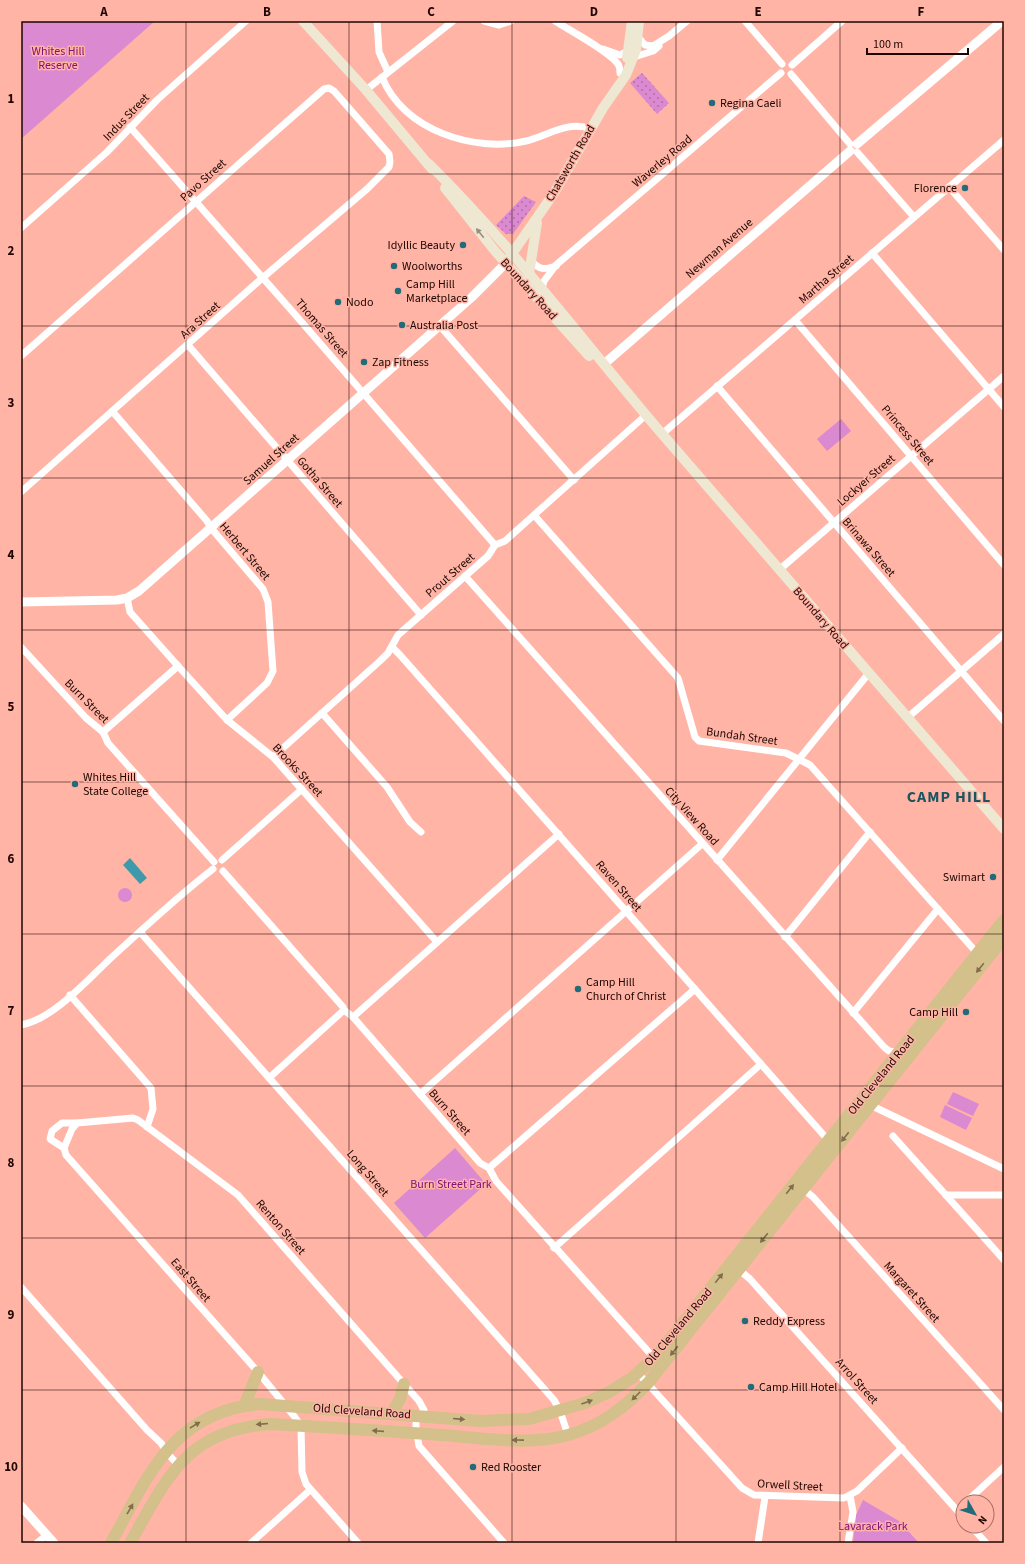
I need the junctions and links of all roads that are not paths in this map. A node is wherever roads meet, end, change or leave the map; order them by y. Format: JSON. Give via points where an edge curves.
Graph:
{"nodes":[{"id":1,"x":246,"y":21,"type":"edge"},
{"id":2,"x":303,"y":21,"type":"edge"},
{"id":3,"x":377,"y":21,"type":"edge"},
{"id":4,"x":453,"y":21,"type":"edge"},
{"id":5,"x":484,"y":21,"type":"edge"},
{"id":6,"x":511,"y":21,"type":"edge"},
{"id":7,"x":555,"y":21,"type":"edge"},
{"id":8,"x":632,"y":21,"type":"edge"},
{"id":9,"x":639,"y":21,"type":"edge"},
{"id":10,"x":687,"y":21,"type":"edge"},
{"id":11,"x":745,"y":21,"type":"edge"},
{"id":12,"x":842,"y":21,"type":"edge"},
{"id":13,"x":848,"y":21,"type":"edge"},
{"id":14,"x":1002,"y":21,"type":"edge"},
{"id":15,"x":836,"y":27,"type":"junction"},
{"id":16,"x":669,"y":36,"type":"junction"},
{"id":17,"x":638,"y":37,"type":"junction"},
{"id":18,"x":596,"y":46,"type":"junction"},
{"id":19,"x":631,"y":54,"type":"junction"},
{"id":20,"x":782,"y":64,"type":"junction"},
{"id":21,"x":792,"y":65,"type":"junction"},
{"id":22,"x":620,"y":73,"type":"junction"},
{"id":23,"x":781,"y":73,"type":"junction"},
{"id":24,"x":791,"y":74,"type":"junction"},
{"id":25,"x":385,"y":75,"type":"junction"},
{"id":26,"x":366,"y":90,"type":"junction"},
{"id":27,"x":603,"y":108,"type":"junction"},
{"id":28,"x":130,"y":127,"type":"junction"},
{"id":29,"x":590,"y":129,"type":"junction"},
{"id":30,"x":1004,"y":140,"type":"edge"},
{"id":31,"x":854,"y":148,"type":"junction"},
{"id":32,"x":390,"y":162,"type":"joint"},
{"id":33,"x":429,"y":164,"type":"junction"},
{"id":34,"x":950,"y":187,"type":"junction"},
{"id":35,"x":196,"y":202,"type":"junction"},
{"id":36,"x":538,"y":218,"type":"junction"},
{"id":37,"x":914,"y":218,"type":"junction"},
{"id":38,"x":21,"y":228,"type":"edge"},
{"id":39,"x":1004,"y":250,"type":"edge"},
{"id":40,"x":872,"y":253,"type":"junction"},
{"id":41,"x":512,"y":254,"type":"junction"},
{"id":42,"x":531,"y":261,"type":"junction"},
{"id":43,"x":506,"y":263,"type":"junction"},
{"id":44,"x":556,"y":266,"type":"junction"},
{"id":45,"x":529,"y":274,"type":"junction"},
{"id":46,"x":264,"y":278,"type":"junction"},
{"id":47,"x":542,"y":289,"type":"junction"},
{"id":48,"x":795,"y":320,"type":"junction"},
{"id":49,"x":440,"y":326,"type":"junction"},
{"id":50,"x":188,"y":345,"type":"junction"},
{"id":51,"x":21,"y":356,"type":"edge"},
{"id":52,"x":604,"y":364,"type":"junction"},
{"id":53,"x":1004,"y":376,"type":"edge"},
{"id":54,"x":717,"y":386,"type":"junction"},
{"id":55,"x":988,"y":389,"type":"junction"},
{"id":56,"x":364,"y":393,"type":"junction"},
{"id":57,"x":638,"y":406,"type":"junction"},
{"id":58,"x":1004,"y":407,"type":"edge"},
{"id":59,"x":112,"y":412,"type":"junction"},
{"id":60,"x":646,"y":415,"type":"junction"},
{"id":61,"x":662,"y":434,"type":"junction"},
{"id":62,"x":911,"y":456,"type":"junction"},
{"id":63,"x":287,"y":461,"type":"junction"},
{"id":64,"x":574,"y":480,"type":"junction"},
{"id":65,"x":21,"y":492,"type":"edge"},
{"id":66,"x":534,"y":516,"type":"junction"},
{"id":67,"x":834,"y":523,"type":"junction"},
{"id":68,"x":211,"y":528,"type":"junction"},
{"id":69,"x":495,"y":545,"type":"junction"},
{"id":70,"x":1004,"y":565,"type":"edge"},
{"id":71,"x":779,"y":570,"type":"junction"},
{"id":72,"x":465,"y":576,"type":"junction"},
{"id":73,"x":127,"y":598,"type":"junction"},
{"id":74,"x":21,"y":602,"type":"edge"},
{"id":75,"x":421,"y":615,"type":"junction"},
{"id":76,"x":1004,"y":634,"type":"edge"},
{"id":77,"x":21,"y":647,"type":"edge"},
{"id":78,"x":392,"y":647,"type":"junction"},
{"id":79,"x":178,"y":666,"type":"junction"},
{"id":80,"x":961,"y":671,"type":"junction"},
{"id":81,"x":869,"y":673,"type":"junction"},
{"id":82,"x":322,"y":713,"type":"junction"},
{"id":83,"x":907,"y":718,"type":"junction"},
{"id":84,"x":227,"y":720,"type":"junction"},
{"id":85,"x":1004,"y":721,"type":"edge"},
{"id":86,"x":103,"y":732,"type":"junction"},
{"id":87,"x":273,"y":757,"type":"junction"},
{"id":88,"x":799,"y":759,"type":"junction"},
{"id":89,"x":302,"y":789,"type":"junction"},
{"id":90,"x":1004,"y":829,"type":"edge"},
{"id":91,"x":421,"y":832,"type":"dead end"},
{"id":92,"x":870,"y":832,"type":"junction"},
{"id":93,"x":559,"y":834,"type":"junction"},
{"id":94,"x":702,"y":844,"type":"junction"},
{"id":95,"x":222,"y":860,"type":"junction"},
{"id":96,"x":717,"y":860,"type":"junction"},
{"id":97,"x":214,"y":866,"type":"junction"},
{"id":98,"x":223,"y":871,"type":"junction"},
{"id":99,"x":938,"y":909,"type":"junction"},
{"id":100,"x":626,"y":911,"type":"junction"},
{"id":101,"x":1004,"y":920,"type":"edge"},
{"id":102,"x":140,"y":932,"type":"junction"},
{"id":103,"x":785,"y":937,"type":"junction"},
{"id":104,"x":1004,"y":938,"type":"edge"},
{"id":105,"x":437,"y":942,"type":"junction"},
{"id":106,"x":977,"y":953,"type":"junction"},
{"id":107,"x":695,"y":989,"type":"junction"},
{"id":108,"x":70,"y":995,"type":"junction"},
{"id":109,"x":344,"y":1010,"type":"junction"},
{"id":110,"x":853,"y":1013,"type":"junction"},
{"id":111,"x":353,"y":1017,"type":"junction"},
{"id":112,"x":21,"y":1026,"type":"edge"},
{"id":113,"x":913,"y":1051,"type":"junction"},
{"id":114,"x":898,"y":1052,"type":"junction"},
{"id":115,"x":761,"y":1064,"type":"junction"},
{"id":116,"x":269,"y":1078,"type":"junction"},
{"id":117,"x":420,"y":1094,"type":"junction"},
{"id":118,"x":865,"y":1103,"type":"junction"},
{"id":119,"x":77,"y":1123,"type":"junction"},
{"id":120,"x":147,"y":1127,"type":"junction"},
{"id":121,"x":893,"y":1136,"type":"dead end"},
{"id":122,"x":828,"y":1140,"type":"junction"},
{"id":123,"x":64,"y":1148,"type":"junction"},
{"id":124,"x":489,"y":1168,"type":"junction"},
{"id":125,"x":1004,"y":1169,"type":"edge"},
{"id":126,"x":803,"y":1189,"type":"junction"},
{"id":127,"x":946,"y":1195,"type":"junction"},
{"id":128,"x":1004,"y":1195,"type":"edge"},
{"id":129,"x":554,"y":1248,"type":"junction"},
{"id":130,"x":1004,"y":1260,"type":"edge"},
{"id":131,"x":735,"y":1267,"type":"junction"},
{"id":132,"x":21,"y":1287,"type":"edge"},
{"id":133,"x":658,"y":1362,"type":"junction"},
{"id":134,"x":258,"y":1372,"type":"junction"},
{"id":135,"x":638,"y":1373,"type":"junction"},
{"id":136,"x":648,"y":1383,"type":"junction"},
{"id":137,"x":404,"y":1384,"type":"junction"},
{"id":138,"x":244,"y":1406,"type":"junction"},
{"id":139,"x":286,"y":1406,"type":"junction"},
{"id":140,"x":1004,"y":1410,"type":"edge"},
{"id":141,"x":560,"y":1411,"type":"junction"},
{"id":142,"x":392,"y":1413,"type":"junction"},
{"id":143,"x":420,"y":1415,"type":"junction"},
{"id":144,"x":301,"y":1426,"type":"junction"},
{"id":145,"x":417,"y":1434,"type":"junction"},
{"id":146,"x":568,"y":1435,"type":"junction"},
{"id":147,"x":902,"y":1448,"type":"junction"},
{"id":148,"x":166,"y":1450,"type":"junction"},
{"id":149,"x":178,"y":1465,"type":"junction"},
{"id":150,"x":1004,"y":1468,"type":"edge"},
{"id":151,"x":310,"y":1490,"type":"junction"},
{"id":152,"x":975,"y":1494,"type":"edge"},
{"id":153,"x":850,"y":1496,"type":"junction"},
{"id":154,"x":765,"y":1497,"type":"junction"},
{"id":155,"x":21,"y":1506,"type":"edge"},
{"id":156,"x":955,"y":1508,"type":"edge"},
{"id":157,"x":978,"y":1534,"type":"edge"},
{"id":158,"x":47,"y":1535,"type":"junction"},
{"id":159,"x":37,"y":1543,"type":"edge"},
{"id":160,"x":54,"y":1543,"type":"edge"},
{"id":161,"x":111,"y":1543,"type":"edge"},
{"id":162,"x":130,"y":1543,"type":"edge"},
{"id":163,"x":251,"y":1543,"type":"edge"},
{"id":164,"x":358,"y":1543,"type":"edge"},
{"id":165,"x":504,"y":1543,"type":"edge"},
{"id":166,"x":758,"y":1543,"type":"edge"},
{"id":167,"x":848,"y":1543,"type":"edge"},
{"id":168,"x":986,"y":1543,"type":"edge"}],
"edges":[{"from":1,"to":28,"type":"street","name":"Indus Street"},
{"from":2,"to":26,"type":"main road","name":"Boundary Road"},
{"from":3,"to":25,"type":"street","via":[[378,52]]},
{"from":4,"to":25,"type":"street"},
{"from":5,"to":6,"type":"street","via":[[499,25]]},
{"from":7,"to":18,"type":"street"},
{"from":8,"to":19,"type":"main road","name":"Chatsworth Road"},
{"from":9,"to":17,"type":"main road","name":"Chatsworth Road"},
{"from":10,"to":16,"type":"street"},
{"from":11,"to":20,"type":"street"},
{"from":12,"to":15,"type":"street"},
{"from":13,"to":15,"type":"street"},
{"from":14,"to":31,"type":"street","name":"Newman Avenue"},
{"from":15,"to":21,"type":"street"},
{"from":16,"to":17,"type":"street","via":[[651,46],[645,45]]},
{"from":16,"to":19,"type":"street","via":[[654,50]]},
{"from":17,"to":19,"type":"main road","name":"Chatsworth Road"},
{"from":18,"to":19,"type":"street","via":[[619,55]]},
{"from":18,"to":22,"type":"street","via":[[618,63]]},
{"from":19,"to":22,"type":"main road","name":"Chatsworth Road"},
{"from":19,"to":27,"type":"main road","name":"Chatsworth Road","via":[[618,88]]},
{"from":20,"to":21,"type":"street","via":[[788,62]]},
{"from":20,"to":23,"type":"street"},
{"from":21,"to":24,"type":"street"},
{"from":22,"to":27,"type":"main road","name":"Chatsworth Road"},
{"from":23,"to":24,"type":"street","via":[[786,76]]},
{"from":23,"to":44,"type":"street","name":"Waverley Road"},
{"from":24,"to":31,"type":"street"},
{"from":25,"to":26,"type":"street"},
{"from":25,"to":29,"type":"street","via":[[388,93],[409,114],[441,132],[466,141],[517,143],[570,127],[582,126]]},
{"from":26,"to":33,"type":"main road","name":"Boundary Road"},
{"from":27,"to":29,"type":"main road","name":"Chatsworth Road"},
{"from":28,"to":35,"type":"street","name":"Thomas Street"},
{"from":28,"to":38,"type":"street","name":"Indus Street","via":[[107,152]]},
{"from":29,"to":36,"type":"main road","name":"Chatsworth Road"},
{"from":30,"to":34,"type":"street","name":"Martha Street"},
{"from":31,"to":37,"type":"street"},
{"from":31,"to":52,"type":"street","name":"Newman Avenue"},
{"from":32,"to":35,"type":"street","name":"Pavo Street","via":[[389,154],[329,88],[320,92]]},
{"from":32,"to":46,"type":"street","name":"Ara Street","via":[[386,171],[367,189]]},
{"from":33,"to":41,"type":"main road","name":"Boundary Road"},
{"from":43,"to":33,"type":"main road","name":"Boundary Road","one_way":true,"via":[[460,208]]},
{"from":34,"to":37,"type":"street","name":"Martha Street"},
{"from":34,"to":39,"type":"street"},
{"from":35,"to":46,"type":"street","name":"Thomas Street"},
{"from":35,"to":51,"type":"street","name":"Pavo Street"},
{"from":36,"to":41,"type":"main road","name":"Chatsworth Road"},
{"from":36,"to":42,"type":"main road","name":"Chatsworth Road"},
{"from":37,"to":40,"type":"street","name":"Martha Street"},
{"from":40,"to":48,"type":"street","name":"Martha Street"},
{"from":40,"to":55,"type":"street"},
{"from":41,"to":43,"type":"main road","name":"Chatsworth Road"},
{"from":41,"to":45,"type":"main road","name":"Boundary Road"},
{"from":42,"to":44,"type":"street","via":[[539,268]]},
{"from":42,"to":45,"type":"main road","name":"Chatsworth Road"},
{"from":43,"to":49,"type":"street","name":"Samuel Street"},
{"from":43,"to":57,"type":"main road","name":"Boundary Road","via":[[601,369]]},
{"from":44,"to":47,"type":"street","name":"Waverley Road","via":[[544,281]]},
{"from":45,"to":47,"type":"main road","name":"Boundary Road"},
{"from":46,"to":50,"type":"street","name":"Ara Street"},
{"from":46,"to":56,"type":"street","name":"Thomas Street"},
{"from":47,"to":52,"type":"main road","name":"Boundary Road"},
{"from":48,"to":54,"type":"street","name":"Martha Street"},
{"from":48,"to":62,"type":"street","name":"Princess Street"},
{"from":49,"to":56,"type":"street","name":"Samuel Street"},
{"from":49,"to":64,"type":"street"},
{"from":50,"to":59,"type":"street","name":"Ara Street"},
{"from":50,"to":63,"type":"street","name":"Gotha Street"},
{"from":52,"to":57,"type":"main road","name":"Boundary Road"},
{"from":53,"to":55,"type":"street","name":"Lockyer Street"},
{"from":54,"to":61,"type":"street","name":"Martha Street"},
{"from":54,"to":67,"type":"street","name":"Brinawa Street"},
{"from":55,"to":58,"type":"street"},
{"from":55,"to":62,"type":"street","name":"Lockyer Street"},
{"from":56,"to":63,"type":"street","name":"Samuel Street"},
{"from":56,"to":69,"type":"street","name":"Thomas Street"},
{"from":57,"to":60,"type":"main road","name":"Boundary Road"},
{"from":59,"to":65,"type":"street","name":"Ara Street"},
{"from":59,"to":68,"type":"street","name":"Herbert Street"},
{"from":60,"to":61,"type":"main road","name":"Boundary Road"},
{"from":60,"to":64,"type":"street","name":"Prout Street"},
{"from":61,"to":71,"type":"main road","name":"Boundary Road"},
{"from":62,"to":67,"type":"street","name":"Lockyer Street"},
{"from":62,"to":70,"type":"street","name":"Princess Street"},
{"from":63,"to":68,"type":"street","name":"Samuel Street"},
{"from":63,"to":75,"type":"street","name":"Gotha Street"},
{"from":64,"to":66,"type":"street","name":"Prout Street"},
{"from":66,"to":69,"type":"street","name":"Prout Street"},
{"from":66,"to":88,"type":"street","name":"Bundah Street","via":[[678,678],[695,737],[699,741],[786,753]]},
{"from":67,"to":71,"type":"street","name":"Lockyer Street"},
{"from":67,"to":80,"type":"street","name":"Brinawa Street"},
{"from":68,"to":73,"type":"street","name":"Samuel Street","via":[[139,591]]},
{"from":68,"to":84,"type":"street","name":"Herbert Street","via":[[263,589],[268,602],[273,671],[268,684]]},
{"from":69,"to":72,"type":"street","name":"Prout Street","via":[[488,556]]},
{"from":71,"to":81,"type":"main road","name":"Boundary Road"},
{"from":72,"to":75,"type":"street","name":"Prout Street"},
{"from":72,"to":94,"type":"street","name":"City View Road"},
{"from":73,"to":74,"type":"street"},
{"from":73,"to":79,"type":"street","name":"Brooks Street","via":[[130,612]]},
{"from":75,"to":78,"type":"street","name":"Prout Street","via":[[398,635]]},
{"from":76,"to":80,"type":"street"},
{"from":77,"to":86,"type":"street","name":"Burn Street","via":[[95,727]]},
{"from":78,"to":82,"type":"street","name":"Prout Street"},
{"from":78,"to":93,"type":"street","name":"Raven Street"},
{"from":79,"to":84,"type":"street","name":"Brooks Street"},
{"from":79,"to":86,"type":"street"},
{"from":80,"to":83,"type":"street"},
{"from":80,"to":85,"type":"street","name":"Brinawa Street"},
{"from":81,"to":83,"type":"main road","name":"Boundary Road"},
{"from":81,"to":88,"type":"street"},
{"from":82,"to":87,"type":"street","name":"Prout Street"},
{"from":82,"to":91,"type":"street","via":[[387,787],[410,822]]},
{"from":83,"to":90,"type":"main road","name":"Boundary Road"},
{"from":84,"to":87,"type":"street","name":"Brooks Street"},
{"from":86,"to":97,"type":"street","name":"Burn Street","via":[[108,743]]},
{"from":87,"to":89,"type":"street","name":"Brooks Street"},
{"from":88,"to":92,"type":"street","name":"Bundah Street","via":[[810,765]]},
{"from":88,"to":96,"type":"street"},
{"from":89,"to":95,"type":"street"},
{"from":89,"to":105,"type":"street","name":"Brooks Street"},
{"from":92,"to":99,"type":"street","name":"Bundah Street"},
{"from":92,"to":103,"type":"street"},
{"from":93,"to":100,"type":"street","name":"Raven Street"},
{"from":93,"to":105,"type":"street"},
{"from":94,"to":96,"type":"street","name":"City View Road"},
{"from":94,"to":100,"type":"street"},
{"from":95,"to":97,"type":"street","via":[[218,860]]},
{"from":95,"to":98,"type":"street","via":[[226,866]]},
{"from":96,"to":103,"type":"street","name":"City View Road"},
{"from":97,"to":98,"type":"street","via":[[219,873]]},
{"from":97,"to":102,"type":"street"},
{"from":98,"to":109,"type":"street","name":"Burn Street"},
{"from":99,"to":106,"type":"street","name":"Bundah Street"},
{"from":99,"to":110,"type":"street"},
{"from":100,"to":107,"type":"street","name":"Raven Street"},
{"from":100,"to":117,"type":"street"},
{"from":101,"to":106,"type":"highway","name":"Old Cleveland Road"},
{"from":102,"to":108,"type":"street"},
{"from":102,"to":116,"type":"street","name":"Long Street"},
{"from":103,"to":110,"type":"street","name":"City View Road"},
{"from":104,"to":113,"type":"highway","name":"Old Cleveland Road","one_way":true},
{"from":105,"to":111,"type":"street"},
{"from":106,"to":114,"type":"highway","name":"Old Cleveland Road"},
{"from":107,"to":115,"type":"street","name":"Raven Street"},
{"from":107,"to":124,"type":"street"},
{"from":108,"to":112,"type":"street","via":[[41,1018]]},
{"from":108,"to":120,"type":"street","via":[[151,1088],[153,1109]]},
{"from":109,"to":111,"type":"street","name":"Burn Street"},
{"from":109,"to":116,"type":"street"},
{"from":110,"to":114,"type":"street","name":"City View Road","via":[[884,1047]]},
{"from":111,"to":117,"type":"street","name":"Burn Street"},
{"from":113,"to":114,"type":"street"},
{"from":113,"to":118,"type":"highway","name":"Old Cleveland Road"},
{"from":114,"to":118,"type":"highway","name":"Old Cleveland Road"},
{"from":115,"to":122,"type":"street","name":"Raven Street"},
{"from":115,"to":129,"type":"street"},
{"from":116,"to":141,"type":"street","name":"Long Street","via":[[554,1400]]},
{"from":117,"to":124,"type":"street","name":"Burn Street","via":[[480,1163]]},
{"from":118,"to":122,"type":"highway","name":"Old Cleveland Road"},
{"from":118,"to":125,"type":"street"},
{"from":118,"to":126,"type":"highway","name":"Old Cleveland Road","one_way":true},
{"from":119,"to":120,"type":"street","name":"Renton Street","via":[[126,1118],[138,1120]]},
{"from":119,"to":123,"type":"street"},
{"from":119,"to":123,"type":"street","name":"Renton Street","via":[[62,1123],[52,1132],[50,1139]]},
{"from":120,"to":137,"type":"street","name":"Renton Street","via":[[238,1195]]},
{"from":121,"to":127,"type":"street"},
{"from":131,"to":122,"type":"highway","name":"Old Cleveland Road","one_way":true},
{"from":123,"to":134,"type":"street","name":"East Street","via":[[66,1155]]},
{"from":124,"to":129,"type":"street","name":"Burn Street","via":[[496,1181]]},
{"from":126,"to":131,"type":"highway","name":"Old Cleveland Road","one_way":true},
{"from":126,"to":140,"type":"street","name":"Margaret Street","via":[[813,1197]]},
{"from":127,"to":128,"type":"street"},
{"from":127,"to":130,"type":"street"},
{"from":129,"to":133,"type":"street","name":"Burn Street"},
{"from":131,"to":133,"type":"highway","name":"Old Cleveland Road"},
{"from":131,"to":147,"type":"street","name":"Arrol Street","via":[[750,1279]]},
{"from":132,"to":148,"type":"street"},
{"from":133,"to":135,"type":"highway","name":"Old Cleveland Road"},
{"from":133,"to":136,"type":"highway","name":"Old Cleveland Road"},
{"from":134,"to":138,"type":"highway"},
{"from":134,"to":139,"type":"street","name":"East Street"},
{"from":135,"to":136,"type":"street","name":"Orwell Street"},
{"from":141,"to":135,"type":"highway","name":"Old Cleveland Road","one_way":true,"via":[[596,1399]]},
{"from":136,"to":146,"type":"highway","name":"Old Cleveland Road","one_way":true,"via":[[631,1401],[611,1416],[588,1429]]},
{"from":136,"to":154,"type":"street","name":"Orwell Street","via":[[742,1488],[754,1495]]},
{"from":137,"to":142,"type":"highway","via":[[400,1399]]},
{"from":137,"to":143,"type":"street","name":"Renton Street","via":[[421,1404],[424,1410]]},
{"from":138,"to":139,"type":"highway","name":"Old Cleveland Road"},
{"from":148,"to":138,"type":"highway","name":"Old Cleveland Road","one_way":true,"via":[[198,1423]]},
{"from":139,"to":142,"type":"highway","name":"Old Cleveland Road"},
{"from":139,"to":144,"type":"street","name":"East Street"},
{"from":143,"to":141,"type":"highway","name":"Old Cleveland Road","one_way":true,"via":[[508,1420],[529,1419]]},
{"from":141,"to":146,"type":"street","name":"Long Street"},
{"from":142,"to":143,"type":"highway","name":"Old Cleveland Road"},
{"from":143,"to":145,"type":"street","via":[[416,1420]]},
{"from":145,"to":144,"type":"highway","name":"Old Cleveland Road","one_way":true},
{"from":144,"to":149,"type":"highway","name":"Old Cleveland Road","one_way":true,"via":[[270,1424],[233,1429],[204,1443]]},
{"from":144,"to":151,"type":"street","via":[[302,1472]]},
{"from":146,"to":145,"type":"highway","name":"Old Cleveland Road","one_way":true,"via":[[540,1441]]},
{"from":145,"to":165,"type":"street","via":[[423,1452]]},
{"from":147,"to":153,"type":"street"},
{"from":147,"to":156,"type":"street","name":"Arrol Street"},
{"from":148,"to":149,"type":"street"},
{"from":161,"to":148,"type":"highway","name":"Old Cleveland Road","one_way":true,"via":[[148,1476]]},
{"from":149,"to":162,"type":"highway","name":"Old Cleveland Road","via":[[163,1485]]},
{"from":150,"to":152,"type":"street"},
{"from":151,"to":163,"type":"street"},
{"from":151,"to":164,"type":"street"},
{"from":153,"to":154,"type":"street","name":"Orwell Street","via":[[840,1499]]},
{"from":153,"to":167,"type":"street","via":[[853,1512]]},
{"from":154,"to":166,"type":"street"},
{"from":155,"to":158,"type":"street"},
{"from":157,"to":168,"type":"street"},
{"from":158,"to":159,"type":"street"},
{"from":158,"to":160,"type":"street"}]}
